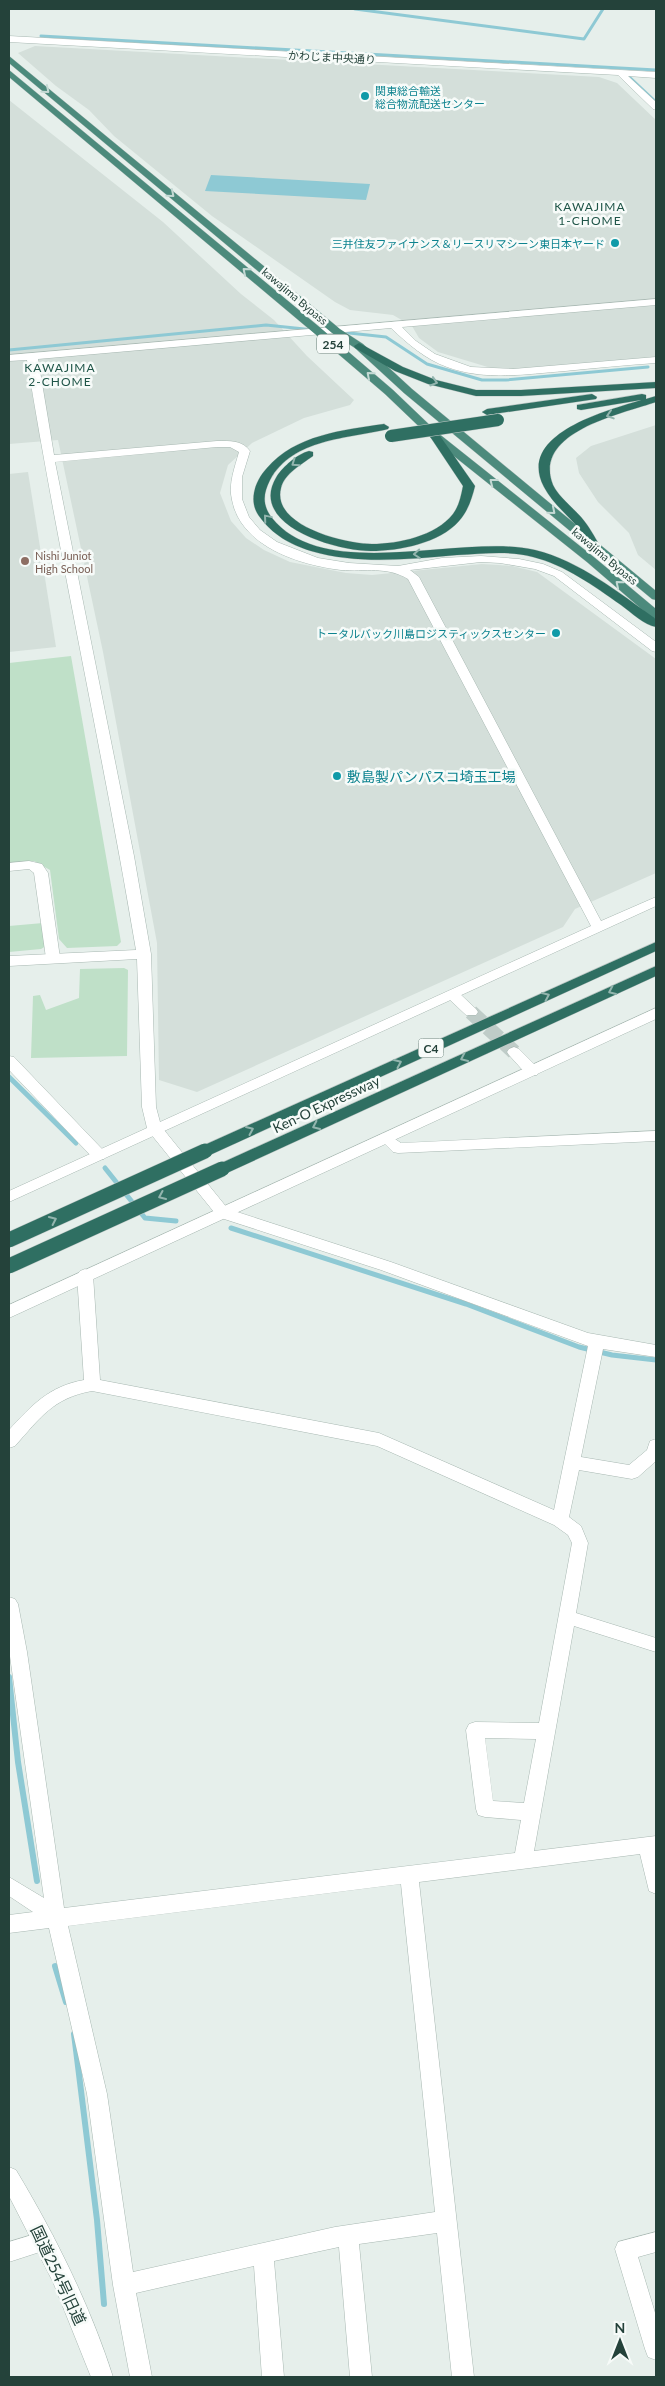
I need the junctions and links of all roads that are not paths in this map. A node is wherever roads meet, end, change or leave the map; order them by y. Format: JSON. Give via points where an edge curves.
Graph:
{"nodes":[{"id":1,"x":9,"y":39,"type":"edge"},
{"id":2,"x":9,"y":59,"type":"edge"},
{"id":3,"x":9,"y":73,"type":"edge"},
{"id":4,"x":620,"y":73,"type":"junction"},
{"id":5,"x":656,"y":75,"type":"edge"},
{"id":6,"x":656,"y":107,"type":"edge"},
{"id":7,"x":656,"y":302,"type":"edge"},
{"id":8,"x":394,"y":325,"type":"junction"},
{"id":9,"x":336,"y":331,"type":"junction"},
{"id":10,"x":319,"y":332,"type":"junction"},
{"id":11,"x":359,"y":346,"type":"junction"},
{"id":12,"x":32,"y":356,"type":"junction"},
{"id":13,"x":9,"y":358,"type":"edge"},
{"id":14,"x":656,"y":360,"type":"edge"},
{"id":15,"x":656,"y":385,"type":"edge"},
{"id":16,"x":656,"y":398,"type":"edge"},
{"id":17,"x":387,"y":431,"type":"junction"},
{"id":18,"x":434,"y":435,"type":"junction"},
{"id":19,"x":49,"y":459,"type":"junction"},
{"id":20,"x":594,"y":546,"type":"junction"},
{"id":21,"x":402,"y":568,"type":"junction"},
{"id":22,"x":656,"y":597,"type":"edge"},
{"id":23,"x":656,"y":615,"type":"edge"},
{"id":24,"x":656,"y":624,"type":"edge"},
{"id":25,"x":656,"y":648,"type":"edge"},
{"id":26,"x":9,"y":867,"type":"edge"},
{"id":27,"x":656,"y":901,"type":"edge"},
{"id":28,"x":598,"y":928,"type":"junction"},
{"id":29,"x":656,"y":946,"type":"edge"},
{"id":30,"x":144,"y":954,"type":"junction"},
{"id":31,"x":53,"y":958,"type":"junction"},
{"id":32,"x":9,"y":961,"type":"edge"},
{"id":33,"x":656,"y":971,"type":"edge"},
{"id":34,"x":453,"y":994,"type":"junction"},
{"id":35,"x":471,"y":1012,"type":"tunnel mouth"},
{"id":36,"x":656,"y":1013,"type":"edge"},
{"id":37,"x":514,"y":1052,"type":"tunnel mouth"},
{"id":38,"x":9,"y":1061,"type":"edge"},
{"id":39,"x":532,"y":1071,"type":"junction"},
{"id":40,"x":155,"y":1128,"type":"junction"},
{"id":41,"x":656,"y":1136,"type":"edge"},
{"id":42,"x":386,"y":1138,"type":"junction"},
{"id":43,"x":100,"y":1154,"type":"junction"},
{"id":44,"x":9,"y":1197,"type":"edge"},
{"id":45,"x":223,"y":1213,"type":"junction"},
{"id":46,"x":9,"y":1240,"type":"edge"},
{"id":47,"x":9,"y":1266,"type":"edge"},
{"id":48,"x":85,"y":1275,"type":"junction"},
{"id":49,"x":9,"y":1312,"type":"edge"},
{"id":50,"x":597,"y":1342,"type":"junction"},
{"id":51,"x":656,"y":1351,"type":"edge"},
{"id":52,"x":92,"y":1385,"type":"junction"},
{"id":53,"x":9,"y":1441,"type":"edge"},
{"id":54,"x":656,"y":1446,"type":"edge"},
{"id":55,"x":574,"y":1463,"type":"junction"},
{"id":56,"x":560,"y":1520,"type":"junction"},
{"id":57,"x":9,"y":1604,"type":"edge"},
{"id":58,"x":567,"y":1617,"type":"junction"},
{"id":59,"x":656,"y":1645,"type":"edge"},
{"id":60,"x":13,"y":1654,"type":"edge"},
{"id":61,"x":546,"y":1731,"type":"junction"},
{"id":62,"x":532,"y":1812,"type":"junction"},
{"id":63,"x":651,"y":1844,"type":"edge"},
{"id":64,"x":523,"y":1861,"type":"junction"},
{"id":65,"x":409,"y":1875,"type":"junction"},
{"id":66,"x":656,"y":1885,"type":"edge"},
{"id":67,"x":9,"y":1886,"type":"edge"},
{"id":68,"x":56,"y":1917,"type":"junction"},
{"id":69,"x":9,"y":1924,"type":"edge"},
{"id":70,"x":9,"y":2177,"type":"edge"},
{"id":71,"x":446,"y":2221,"type":"junction"},
{"id":72,"x":348,"y":2235,"type":"junction"},
{"id":73,"x":44,"y":2241,"type":"junction"},
{"id":74,"x":656,"y":2242,"type":"edge"},
{"id":75,"x":9,"y":2252,"type":"edge"},
{"id":76,"x":263,"y":2253,"type":"junction"},
{"id":77,"x":124,"y":2286,"type":"junction"},
{"id":78,"x":656,"y":2349,"type":"edge"},
{"id":79,"x":102,"y":2377,"type":"edge"},
{"id":80,"x":141,"y":2377,"type":"edge"},
{"id":81,"x":273,"y":2377,"type":"edge"},
{"id":82,"x":361,"y":2377,"type":"edge"},
{"id":83,"x":462,"y":2377,"type":"edge"}],
"edges":[{"from":1,"to":4,"type":"street","name":"かわじま中央通り"},
{"from":2,"to":9,"type":"highway","name":"kawajima Bypass","number":"254","one_way":true},
{"from":10,"to":3,"type":"highway","name":"kawajima Bypass","number":"254","one_way":true},
{"from":4,"to":5,"type":"street","name":"かわじま中央通り"},
{"from":4,"to":6,"type":"street"},
{"from":7,"to":8,"type":"street"},
{"from":8,"to":9,"type":"street"},
{"from":8,"to":14,"type":"street","via":[[419,350],[485,373],[519,373]]},
{"from":9,"to":10,"type":"street"},
{"from":9,"to":11,"type":"highway","name":"kawajima Bypass","number":"254"},
{"from":10,"to":12,"type":"street"},
{"from":18,"to":10,"type":"highway","name":"kawajima Bypass","number":"254","one_way":true},
{"from":11,"to":15,"type":"highway","one_way":true,"via":[[399,369],[432,382],[476,393]]},
{"from":11,"to":20,"type":"highway","name":"kawajima Bypass","number":"254","one_way":true,"via":[[408,391]]},
{"from":12,"to":13,"type":"street"},
{"from":12,"to":19,"type":"street"},
{"from":15,"to":17,"type":"highway"},
{"from":16,"to":17,"type":"highway","bridge":true,"via":[[498,420]]},
{"from":16,"to":20,"type":"highway","one_way":true,"via":[[567,433],[554,441],[545,454],[542,465],[547,483],[554,496],[581,524]]},
{"from":17,"to":18,"type":"highway","one_way":true,"via":[[312,453],[292,464],[278,478],[274,492],[276,506],[283,517],[318,538],[366,548],[413,542],[441,530],[458,516],[469,486]]},
{"from":24,"to":17,"type":"highway","one_way":true,"via":[[586,576],[543,556],[496,549],[364,558],[311,548],[280,534],[261,512],[258,494],[265,475],[280,458],[345,433]]},
{"from":23,"to":18,"type":"highway","name":"kawajima Bypass","number":"254","one_way":true},
{"from":19,"to":21,"type":"street","via":[[217,444],[241,447],[245,451],[235,486],[236,504],[242,517],[259,535],[293,555],[312,560],[340,566]]},
{"from":19,"to":30,"type":"street"},
{"from":20,"to":22,"type":"highway","name":"kawajima Bypass","number":"254"},
{"from":21,"to":25,"type":"street","via":[[494,558],[512,559],[544,568],[558,574]]},
{"from":21,"to":28,"type":"street","via":[[413,577]]},
{"from":26,"to":31,"type":"street","via":[[29,865],[37,867],[41,873]]},
{"from":27,"to":28,"type":"street"},
{"from":28,"to":34,"type":"street"},
{"from":46,"to":29,"type":"highway","name":"Ken-O Expressway","number":"C4","one_way":true,"bridge":true},
{"from":30,"to":31,"type":"street"},
{"from":30,"to":40,"type":"street","via":[[149,1107]]},
{"from":31,"to":32,"type":"street"},
{"from":33,"to":47,"type":"highway","name":"Ken-O Expressway","number":"C4","one_way":true,"bridge":true},
{"from":34,"to":35,"type":"street"},
{"from":34,"to":40,"type":"street"},
{"from":36,"to":39,"type":"street"},
{"from":37,"to":39,"type":"street"},
{"from":38,"to":43,"type":"street"},
{"from":39,"to":42,"type":"street"},
{"from":40,"to":43,"type":"street"},
{"from":40,"to":45,"type":"street"},
{"from":41,"to":42,"type":"street","via":[[398,1148]]},
{"from":42,"to":45,"type":"street"},
{"from":43,"to":44,"type":"street"},
{"from":45,"to":48,"type":"street"},
{"from":45,"to":50,"type":"street","via":[[386,1266]]},
{"from":48,"to":49,"type":"street"},
{"from":48,"to":52,"type":"street"},
{"from":50,"to":51,"type":"street"},
{"from":50,"to":55,"type":"street"},
{"from":52,"to":53,"type":"street","via":[[70,1388],[48,1398]]},
{"from":52,"to":56,"type":"street","via":[[379,1440]]},
{"from":54,"to":55,"type":"street","via":[[655,1453],[632,1472]]},
{"from":55,"to":56,"type":"street"},
{"from":56,"to":58,"type":"street","via":[[575,1531],[580,1543]]},
{"from":57,"to":60,"type":"street"},
{"from":58,"to":59,"type":"street"},
{"from":58,"to":61,"type":"street"},
{"from":60,"to":68,"type":"street"},
{"from":61,"to":62,"type":"street"},
{"from":61,"to":62,"type":"street","via":[[475,1730],[485,1809]]},
{"from":62,"to":64,"type":"street"},
{"from":63,"to":64,"type":"street"},
{"from":63,"to":66,"type":"street"},
{"from":64,"to":65,"type":"street"},
{"from":65,"to":68,"type":"street"},
{"from":65,"to":71,"type":"street"},
{"from":67,"to":68,"type":"street"},
{"from":68,"to":69,"type":"street"},
{"from":68,"to":77,"type":"street","via":[[97,2094]]},
{"from":70,"to":73,"type":"street","name":"国道254号旧道"},
{"from":71,"to":72,"type":"street"},
{"from":71,"to":83,"type":"street"},
{"from":72,"to":76,"type":"street"},
{"from":72,"to":82,"type":"street"},
{"from":73,"to":75,"type":"street"},
{"from":73,"to":79,"type":"street","name":"国道254号旧道"},
{"from":74,"to":78,"type":"street","via":[[625,2249]]},
{"from":76,"to":77,"type":"street"},
{"from":76,"to":81,"type":"street"},
{"from":77,"to":80,"type":"street"}]}
